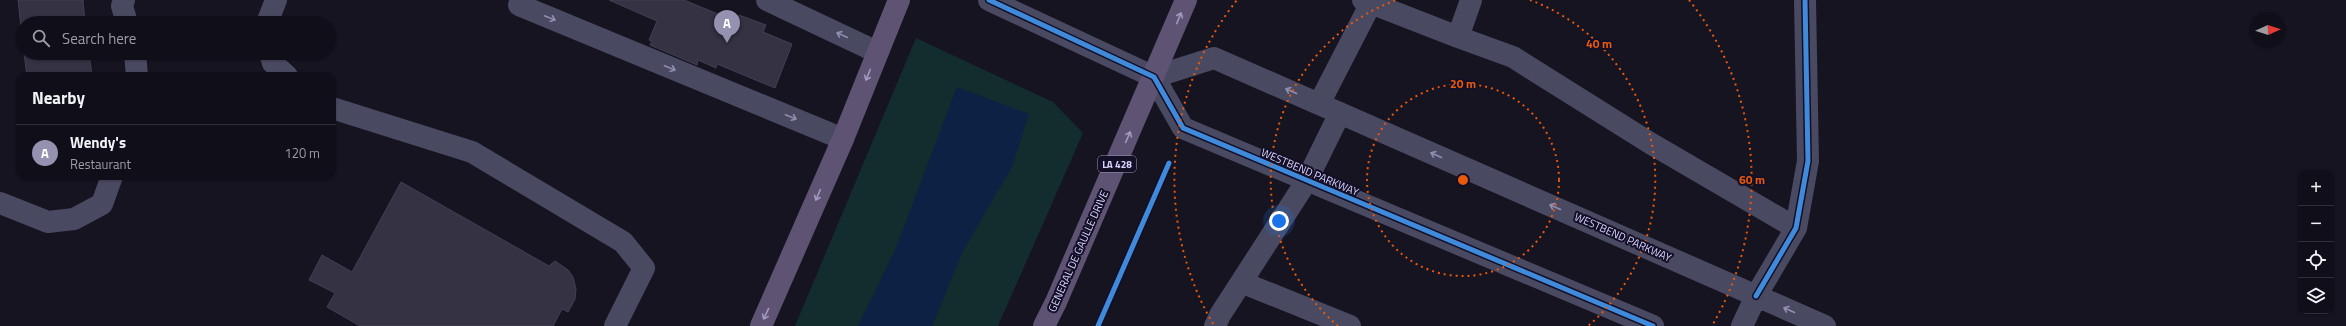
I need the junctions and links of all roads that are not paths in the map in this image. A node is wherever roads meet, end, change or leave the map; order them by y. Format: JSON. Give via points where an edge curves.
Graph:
{"nodes":[{"id":1,"x":124,"y":0,"type":"edge"},
{"id":2,"x":276,"y":0,"type":"edge"},
{"id":3,"x":521,"y":0,"type":"edge"},
{"id":4,"x":767,"y":0,"type":"edge"},
{"id":5,"x":898,"y":0,"type":"edge"},
{"id":6,"x":989,"y":0,"type":"edge"},
{"id":7,"x":1186,"y":0,"type":"edge"},
{"id":8,"x":1471,"y":0,"type":"edge"},
{"id":9,"x":1805,"y":0,"type":"edge"},
{"id":10,"x":1367,"y":2,"type":"edge"},
{"id":11,"x":125,"y":16,"type":"edge"},
{"id":12,"x":270,"y":16,"type":"edge"},
{"id":13,"x":1458,"y":38,"type":"junction"},
{"id":14,"x":878,"y":52,"type":"junction"},
{"id":15,"x":136,"y":60,"type":"edge"},
{"id":16,"x":272,"y":60,"type":"edge"},
{"id":17,"x":137,"y":72,"type":"edge"},
{"id":18,"x":283,"y":72,"type":"edge"},
{"id":19,"x":1154,"y":77,"type":"junction"},
{"id":20,"x":1319,"y":104,"type":"junction"},
{"id":21,"x":336,"y":109,"type":"edge"},
{"id":22,"x":1340,"y":112,"type":"junction"},
{"id":23,"x":842,"y":139,"type":"junction"},
{"id":24,"x":111,"y":180,"type":"edge"},
{"id":25,"x":1306,"y":182,"type":"junction"},
{"id":26,"x":0,"y":203,"type":"edge"},
{"id":27,"x":1796,"y":228,"type":"junction"},
{"id":28,"x":1241,"y":282,"type":"junction"},
{"id":29,"x":1756,"y":296,"type":"junction"},
{"id":30,"x":1056,"y":302,"type":"junction"},
{"id":31,"x":615,"y":326,"type":"edge"},
{"id":32,"x":760,"y":326,"type":"edge"},
{"id":33,"x":1044,"y":326,"type":"edge"},
{"id":34,"x":1053,"y":326,"type":"edge"},
{"id":35,"x":1215,"y":326,"type":"edge"},
{"id":36,"x":1350,"y":326,"type":"edge"},
{"id":37,"x":1653,"y":326,"type":"edge"},
{"id":38,"x":1742,"y":326,"type":"edge"},
{"id":39,"x":1825,"y":326,"type":"edge"}],
"edges":[{"from":1,"to":11,"type":"street","via":[[122,6]]},
{"from":2,"to":12,"type":"street"},
{"from":3,"to":23,"type":"street","one_way":true,"via":[[519,5]]},
{"from":14,"to":4,"type":"street","one_way":true},
{"from":5,"to":14,"type":"main road"},
{"from":6,"to":19,"type":"street"},
{"from":19,"to":7,"type":"main road","name":"GENERAL DE GAULLE DRIVE","number":"LA 428","one_way":true},
{"from":8,"to":13,"type":"street"},
{"from":9,"to":27,"type":"street","via":[[1808,161]]},
{"from":10,"to":13,"type":"street"},
{"from":10,"to":20,"type":"street"},
{"from":13,"to":27,"type":"street","via":[[1513,57],[1650,143]]},
{"from":14,"to":23,"type":"main road","one_way":true},
{"from":15,"to":17,"type":"street"},
{"from":16,"to":18,"type":"street"},
{"from":20,"to":19,"type":"street","name":"WESTBEND PARKWAY","one_way":true,"via":[[1214,58]]},
{"from":19,"to":25,"type":"street","name":"WESTBEND PARKWAY","via":[[1183,128]]},
{"from":30,"to":19,"type":"main road","name":"GENERAL DE GAULLE DRIVE","number":"LA 428","one_way":true},
{"from":20,"to":22,"type":"street","name":"WESTBEND PARKWAY"},
{"from":21,"to":31,"type":"street","via":[[472,152],[623,242],[644,268]]},
{"from":22,"to":25,"type":"street"},
{"from":29,"to":22,"type":"street","name":"WESTBEND PARKWAY","one_way":true},
{"from":23,"to":32,"type":"main road","one_way":true},
{"from":24,"to":26,"type":"street","via":[[102,204],[74,219],[48,222]]},
{"from":25,"to":28,"type":"street"},
{"from":25,"to":37,"type":"street","name":"WESTBEND PARKWAY"},
{"from":27,"to":29,"type":"street"},
{"from":28,"to":35,"type":"street"},
{"from":28,"to":36,"type":"street"},
{"from":29,"to":38,"type":"street"},
{"from":39,"to":29,"type":"street","name":"WESTBEND PARKWAY","one_way":true},
{"from":30,"to":33,"type":"main road","name":"GENERAL DE GAULLE DRIVE","number":"LA 428"},
{"from":30,"to":34,"type":"street"}]}
